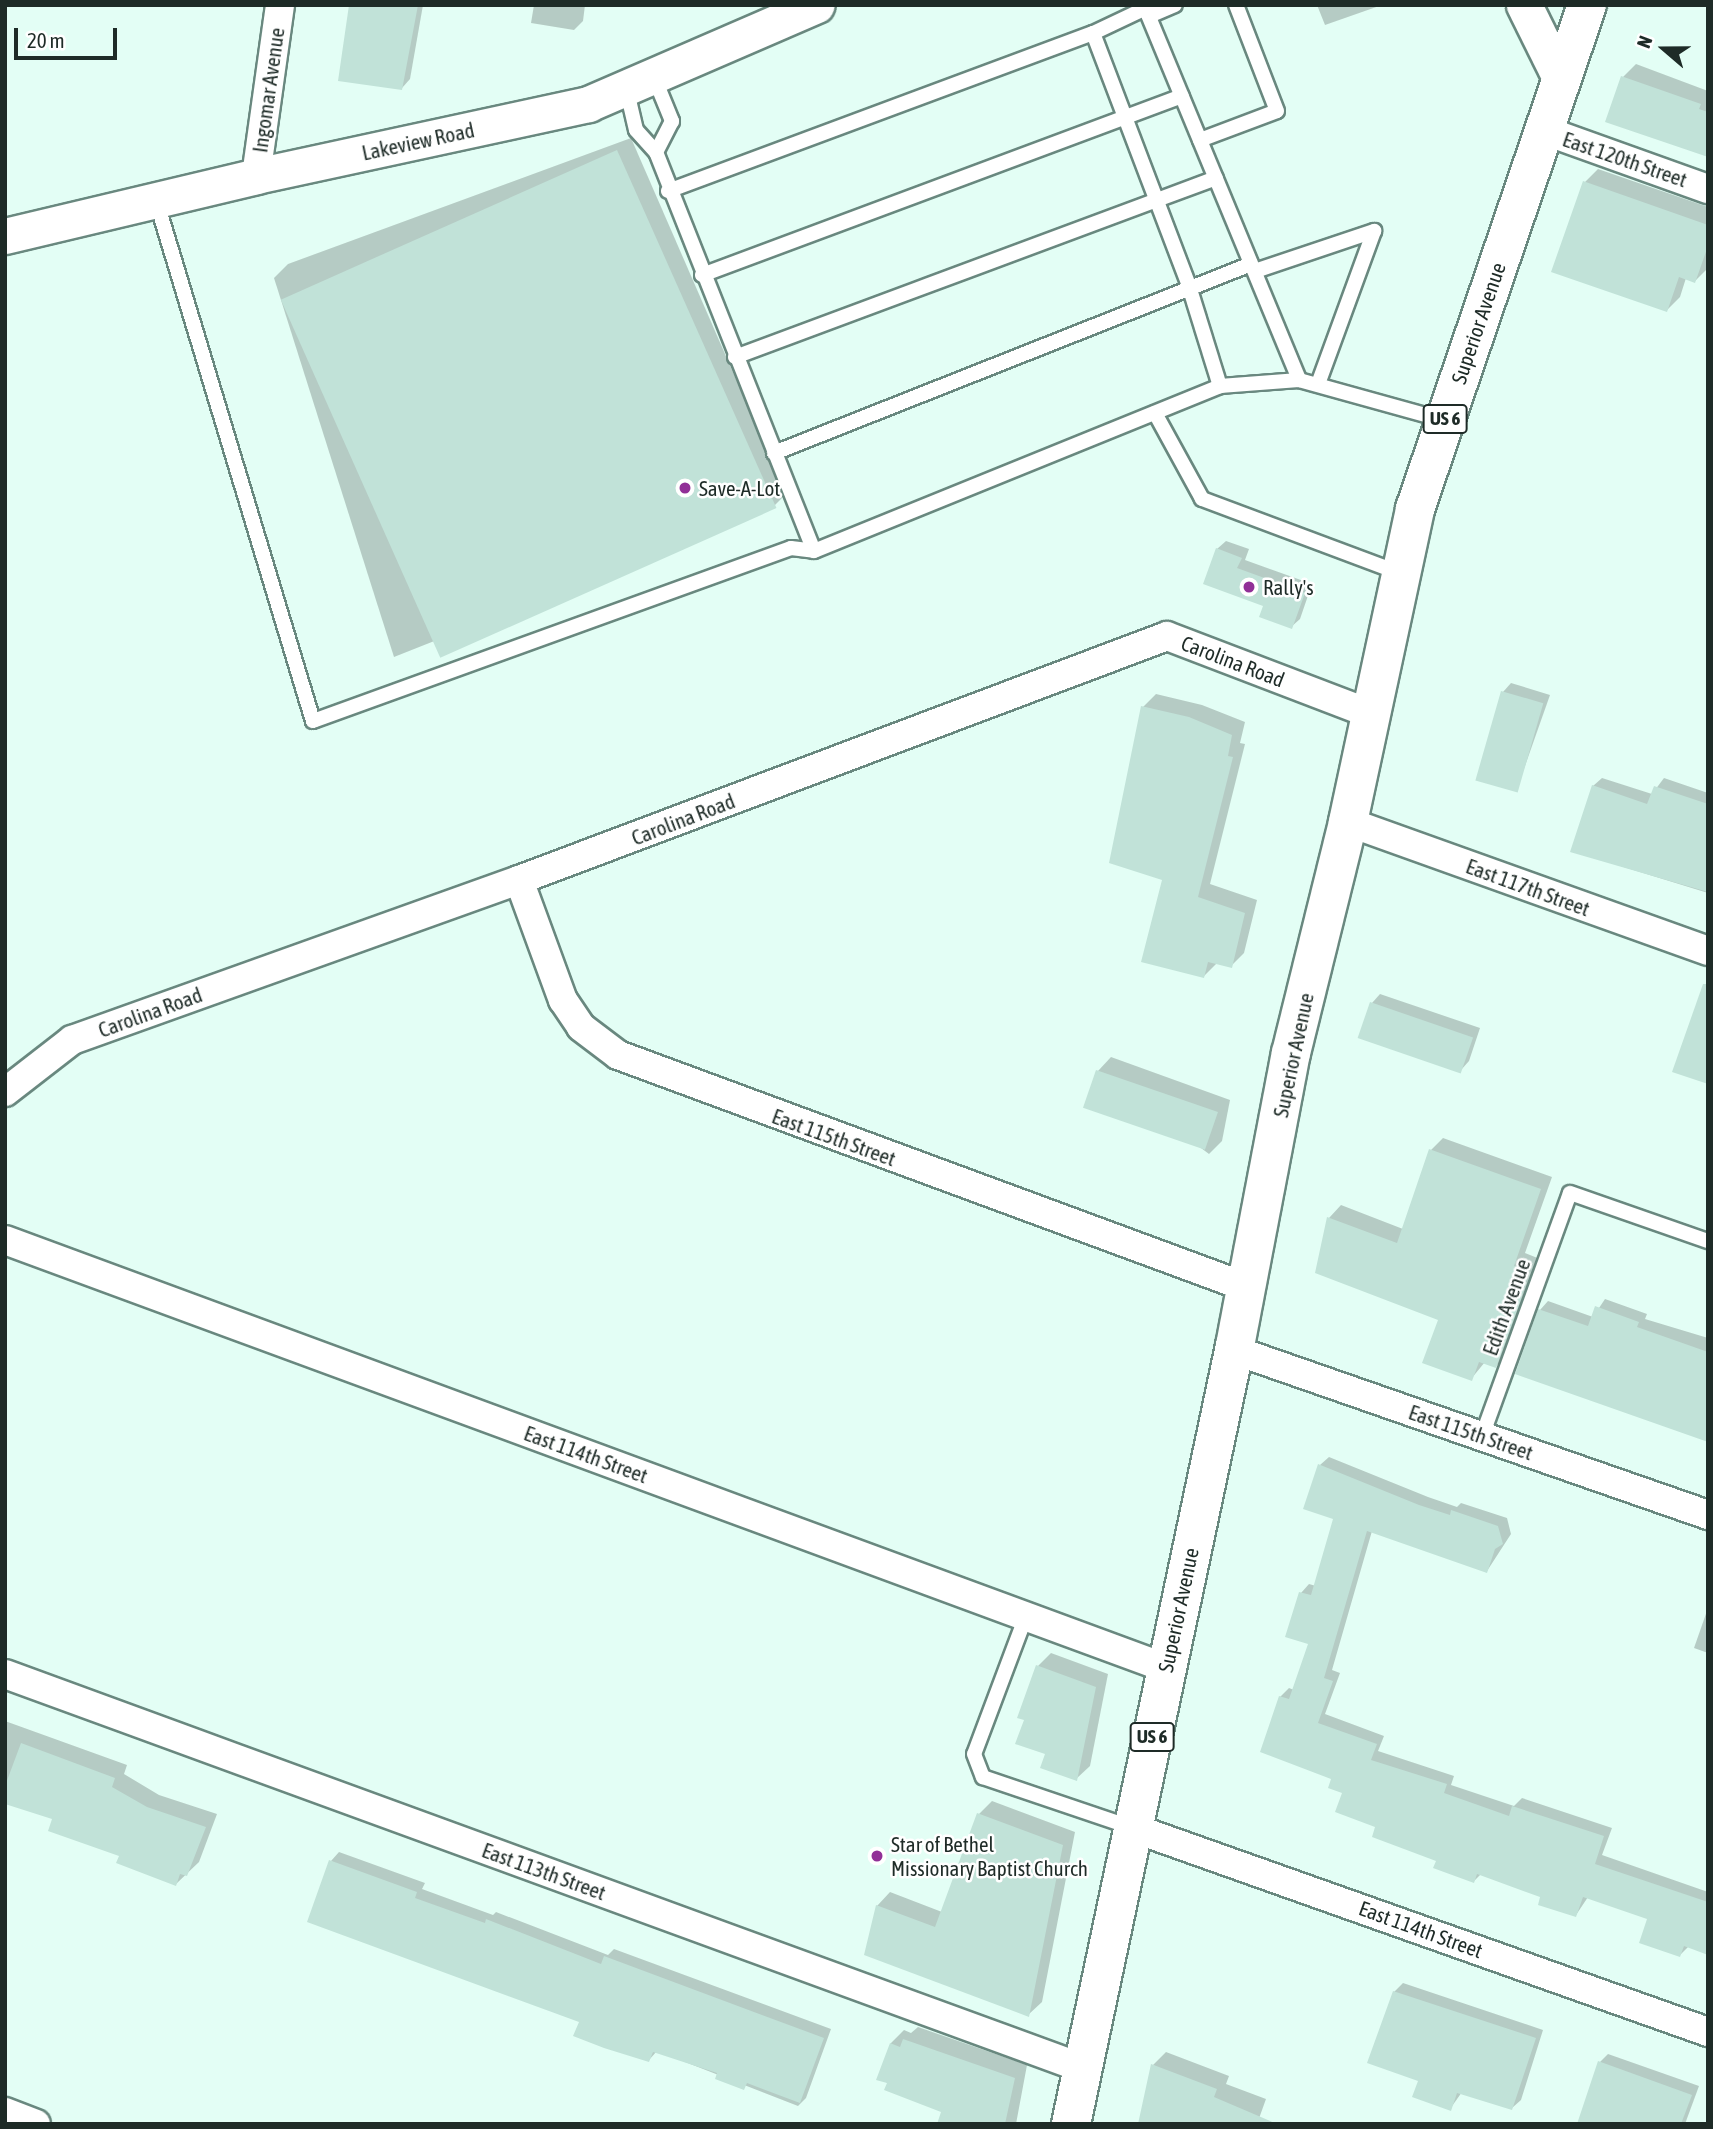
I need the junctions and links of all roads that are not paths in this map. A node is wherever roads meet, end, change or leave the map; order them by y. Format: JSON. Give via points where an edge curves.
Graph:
{"nodes":[{"id":1,"x":280,"y":5,"type":"edge"},
{"id":2,"x":817,"y":5,"type":"edge"},
{"id":3,"x":1175,"y":5,"type":"edge"},
{"id":4,"x":1237,"y":5,"type":"edge"},
{"id":5,"x":1524,"y":5,"type":"edge"},
{"id":6,"x":1587,"y":5,"type":"edge"},
{"id":7,"x":1146,"y":10,"type":"edge"},
{"id":8,"x":1093,"y":33,"type":"junction"},
{"id":9,"x":1560,"y":78,"type":"junction"},
{"id":10,"x":640,"y":82,"type":"junction"},
{"id":11,"x":1182,"y":96,"type":"junction"},
{"id":12,"x":1127,"y":117,"type":"junction"},
{"id":13,"x":1543,"y":130,"type":"junction"},
{"id":14,"x":1200,"y":140,"type":"junction"},
{"id":15,"x":656,"y":152,"type":"junction"},
{"id":16,"x":256,"y":176,"type":"junction"},
{"id":17,"x":1216,"y":178,"type":"junction"},
{"id":18,"x":1708,"y":189,"type":"edge"},
{"id":19,"x":668,"y":191,"type":"junction"},
{"id":20,"x":156,"y":200,"type":"junction"},
{"id":21,"x":1158,"y":202,"type":"junction"},
{"id":22,"x":5,"y":236,"type":"edge"},
{"id":23,"x":1253,"y":267,"type":"junction"},
{"id":24,"x":702,"y":275,"type":"junction"},
{"id":25,"x":1189,"y":286,"type":"junction"},
{"id":26,"x":735,"y":357,"type":"junction"},
{"id":27,"x":1299,"y":380,"type":"junction"},
{"id":28,"x":1318,"y":384,"type":"junction"},
{"id":29,"x":1220,"y":386,"type":"junction"},
{"id":30,"x":1155,"y":413,"type":"junction"},
{"id":31,"x":1445,"y":420,"type":"junction"},
{"id":32,"x":774,"y":453,"type":"junction"},
{"id":33,"x":814,"y":551,"type":"junction"},
{"id":34,"x":1401,"y":573,"type":"junction"},
{"id":35,"x":1369,"y":713,"type":"junction"},
{"id":36,"x":1348,"y":822,"type":"junction"},
{"id":37,"x":519,"y":880,"type":"junction"},
{"id":38,"x":1708,"y":951,"type":"edge"},
{"id":39,"x":5,"y":1092,"type":"edge"},
{"id":40,"x":5,"y":1240,"type":"edge"},
{"id":41,"x":1708,"y":1241,"type":"edge"},
{"id":42,"x":1246,"y":1287,"type":"junction"},
{"id":43,"x":1234,"y":1350,"type":"junction"},
{"id":44,"x":1482,"y":1436,"type":"junction"},
{"id":45,"x":1708,"y":1515,"type":"edge"},
{"id":46,"x":1026,"y":1616,"type":"junction"},
{"id":47,"x":1166,"y":1668,"type":"junction"},
{"id":48,"x":5,"y":1674,"type":"edge"},
{"id":49,"x":1133,"y":1828,"type":"junction"},
{"id":50,"x":1708,"y":2032,"type":"edge"},
{"id":51,"x":1082,"y":2068,"type":"junction"},
{"id":52,"x":5,"y":2112,"type":"edge"},
{"id":53,"x":36,"y":2124,"type":"edge"},
{"id":54,"x":1071,"y":2124,"type":"edge"}],
"edges":[{"from":1,"to":16,"type":"street","name":"Ingomar Avenue"},
{"from":2,"to":10,"type":"street","name":"Lakeview Road"},
{"from":3,"to":7,"type":"lane"},
{"from":4,"to":14,"type":"lane","via":[[1277,111]]},
{"from":5,"to":9,"type":"street"},
{"from":6,"to":9,"type":"main road","name":"Superior Avenue","number":"US 6"},
{"from":7,"to":8,"type":"lane"},
{"from":7,"to":11,"type":"lane"},
{"from":8,"to":12,"type":"lane"},
{"from":8,"to":19,"type":"lane"},
{"from":9,"to":13,"type":"main road","name":"Superior Avenue","number":"US 6"},
{"from":10,"to":15,"type":"lane","via":[[635,130]]},
{"from":10,"to":15,"type":"lane","via":[[672,121]]},
{"from":10,"to":16,"type":"street","name":"Lakeview Road","via":[[588,104]]},
{"from":11,"to":12,"type":"lane"},
{"from":11,"to":14,"type":"lane"},
{"from":12,"to":21,"type":"lane"},
{"from":12,"to":24,"type":"lane"},
{"from":13,"to":18,"type":"street","name":"East 120th Street"},
{"from":13,"to":31,"type":"main road","name":"Superior Avenue","number":"US 6"},
{"from":14,"to":17,"type":"lane"},
{"from":15,"to":19,"type":"lane"},
{"from":16,"to":20,"type":"street","name":"Lakeview Road"},
{"from":17,"to":21,"type":"lane"},
{"from":17,"to":23,"type":"lane"},
{"from":19,"to":24,"type":"lane"},
{"from":20,"to":22,"type":"street","name":"Lakeview Road"},
{"from":20,"to":33,"type":"lane","via":[[313,721],[791,548]]},
{"from":21,"to":25,"type":"lane"},
{"from":21,"to":26,"type":"lane"},
{"from":23,"to":25,"type":"lane"},
{"from":23,"to":27,"type":"lane"},
{"from":23,"to":28,"type":"lane","via":[[1374,231]]},
{"from":24,"to":26,"type":"lane"},
{"from":25,"to":29,"type":"lane"},
{"from":25,"to":32,"type":"lane"},
{"from":26,"to":32,"type":"lane"},
{"from":27,"to":28,"type":"lane"},
{"from":27,"to":29,"type":"lane"},
{"from":28,"to":31,"type":"lane"},
{"from":29,"to":30,"type":"lane"},
{"from":30,"to":33,"type":"lane"},
{"from":30,"to":34,"type":"lane","via":[[1202,499]]},
{"from":31,"to":34,"type":"main road","name":"Superior Avenue","number":"US 6","via":[[1415,509]]},
{"from":32,"to":33,"type":"lane"},
{"from":34,"to":35,"type":"main road","name":"Superior Avenue","number":"US 6"},
{"from":35,"to":36,"type":"main road","name":"Superior Avenue","number":"US 6"},
{"from":35,"to":37,"type":"street","name":"Carolina Road","via":[[1167,636]]},
{"from":36,"to":38,"type":"street","name":"East 117th Street"},
{"from":36,"to":42,"type":"main road","name":"Superior Avenue","number":"US 6","via":[[1291,1054]]},
{"from":37,"to":39,"type":"street","name":"Carolina Road","via":[[72,1040]]},
{"from":37,"to":42,"type":"street","name":"East 115th Street","via":[[563,1000],[581,1027],[618,1055]]},
{"from":40,"to":46,"type":"street","name":"East 114th Street"},
{"from":41,"to":44,"type":"lane","name":"Edith Avenue","via":[[1570,1193]]},
{"from":42,"to":43,"type":"main road","name":"Superior Avenue","number":"US 6"},
{"from":43,"to":44,"type":"street","name":"East 115th Street"},
{"from":43,"to":47,"type":"main road","name":"Superior Avenue","number":"US 6"},
{"from":44,"to":45,"type":"street","name":"East 115th Street"},
{"from":46,"to":47,"type":"street","name":"East 114th Street"},
{"from":46,"to":49,"type":"lane","via":[[974,1755],[983,1777]]},
{"from":47,"to":49,"type":"main road","name":"Superior Avenue","number":"US 6"},
{"from":48,"to":51,"type":"street","name":"East 113th Street"},
{"from":49,"to":50,"type":"street","name":"East 114th Street"},
{"from":49,"to":51,"type":"main road","name":"Superior Avenue","number":"US 6"},
{"from":51,"to":54,"type":"main road","name":"Superior Avenue","number":"US 6"},
{"from":52,"to":53,"type":"street"}]}
